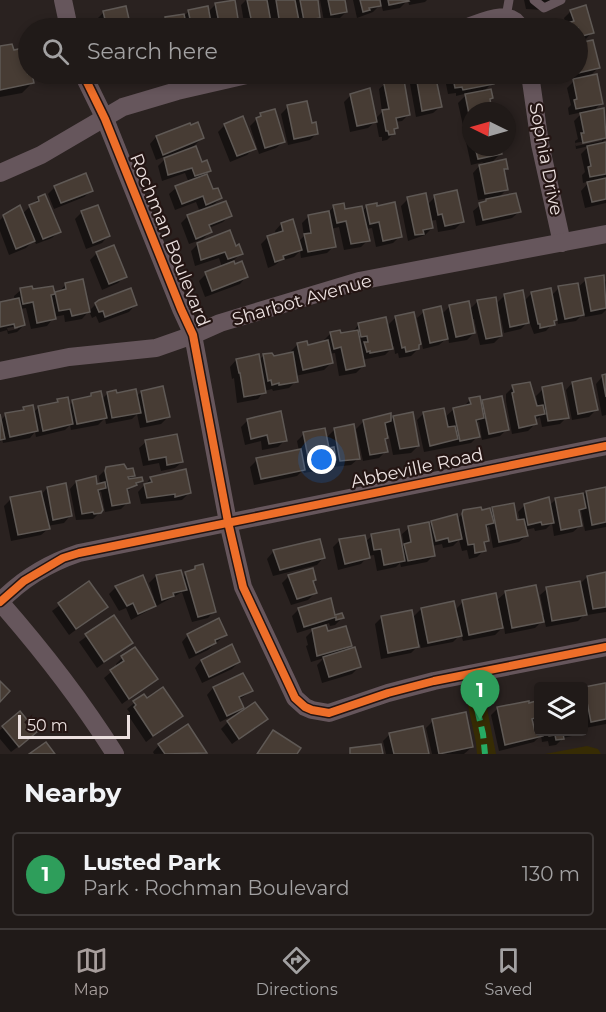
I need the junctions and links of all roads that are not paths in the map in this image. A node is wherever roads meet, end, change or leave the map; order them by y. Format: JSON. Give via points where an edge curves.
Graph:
{"nodes":[{"id":1,"x":63,"y":0,"type":"edge"},
{"id":2,"x":534,"y":0,"type":"edge"},
{"id":3,"x":561,"y":0,"type":"edge"},
{"id":4,"x":67,"y":18,"type":"edge"},
{"id":5,"x":88,"y":84,"type":"edge"},
{"id":6,"x":207,"y":84,"type":"edge"},
{"id":7,"x":531,"y":84,"type":"edge"},
{"id":8,"x":105,"y":119,"type":"junction"},
{"id":9,"x":0,"y":173,"type":"edge"},
{"id":10,"x":606,"y":234,"type":"edge"},
{"id":11,"x":562,"y":243,"type":"junction"},
{"id":12,"x":193,"y":335,"type":"junction"},
{"id":13,"x":0,"y":371,"type":"edge"},
{"id":14,"x":606,"y":446,"type":"edge"},
{"id":15,"x":228,"y":522,"type":"junction"},
{"id":16,"x":0,"y":602,"type":"edge"},
{"id":17,"x":606,"y":647,"type":"edge"},
{"id":18,"x":115,"y":754,"type":"edge"}],
"edges":[{"from":1,"to":4,"type":"street"},
{"from":2,"to":3,"type":"lane","via":[[544,8]]},
{"from":5,"to":8,"type":"street","name":"Rochman Boulevard"},
{"from":6,"to":8,"type":"street","via":[[123,107]]},
{"from":7,"to":11,"type":"street","name":"Sophia Drive"},
{"from":8,"to":9,"type":"street"},
{"from":8,"to":12,"type":"street","name":"Rochman Boulevard"},
{"from":10,"to":11,"type":"street","name":"Sharbot Avenue"},
{"from":11,"to":12,"type":"street","name":"Sharbot Avenue","via":[[359,281],[220,323]]},
{"from":12,"to":13,"type":"street","name":"Sharbot Avenue","via":[[156,348],[69,357]]},
{"from":12,"to":15,"type":"street","name":"Rochman Boulevard"},
{"from":14,"to":15,"type":"street","name":"Abbeville Road"},
{"from":15,"to":16,"type":"street","name":"Abbeville Road","via":[[63,558],[16,585]]},
{"from":15,"to":17,"type":"street","name":"Rochman Boulevard","via":[[248,601],[295,698],[312,711],[329,713],[434,681]]},
{"from":16,"to":18,"type":"street","via":[[83,704]]}]}
